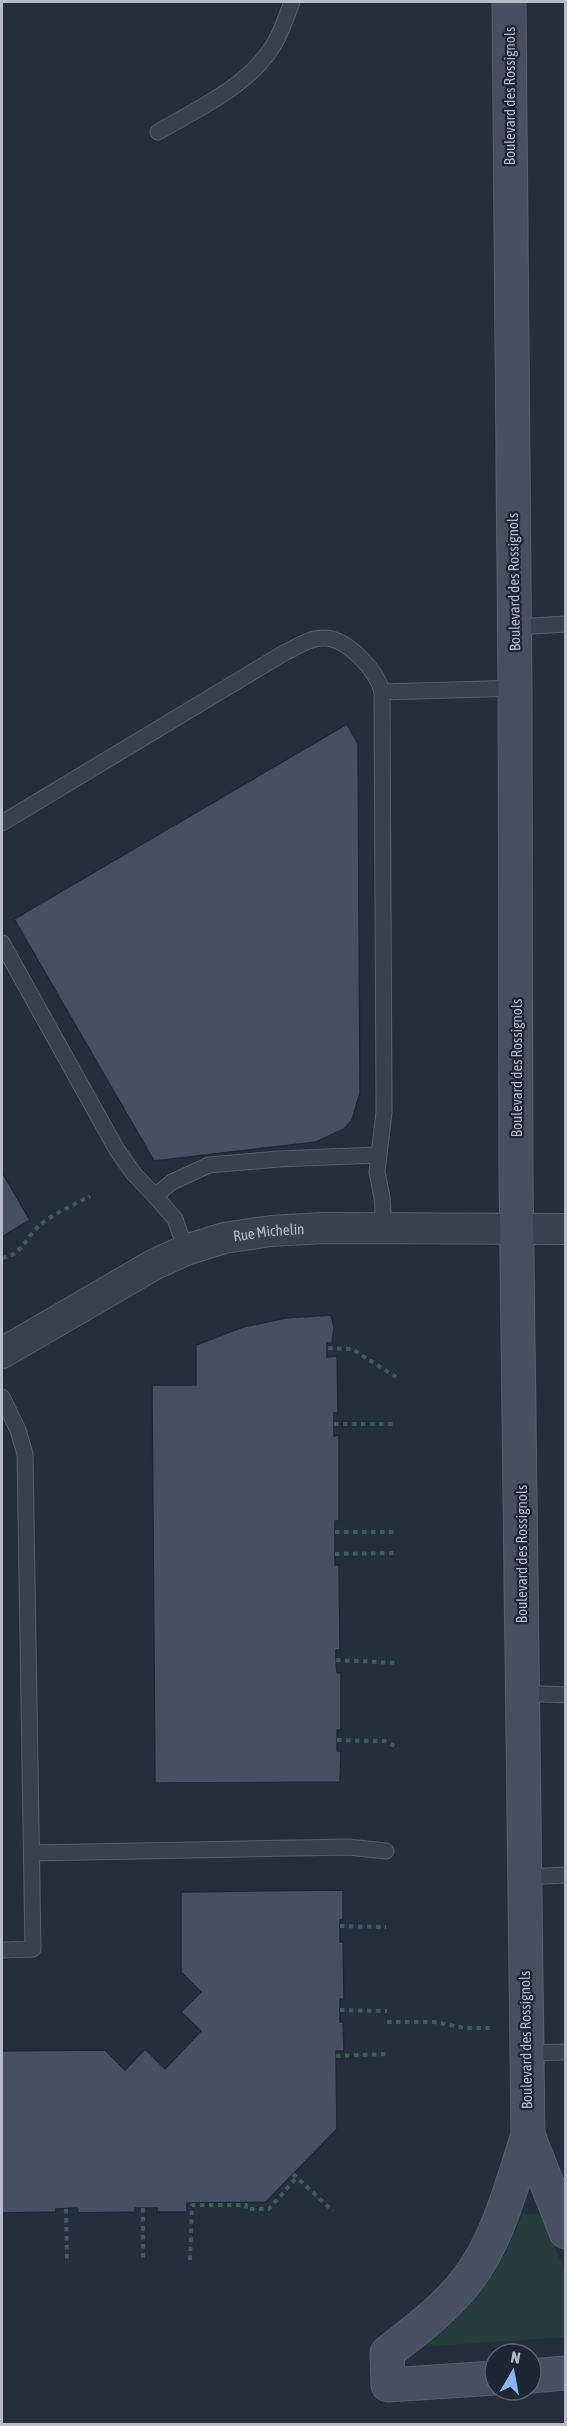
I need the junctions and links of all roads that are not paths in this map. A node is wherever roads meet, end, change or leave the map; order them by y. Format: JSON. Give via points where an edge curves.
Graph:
{"nodes":[{"id":1,"x":292,"y":2,"type":"edge"},
{"id":2,"x":509,"y":2,"type":"edge"},
{"id":3,"x":158,"y":132,"type":"dead end"},
{"id":4,"x":566,"y":624,"type":"edge"},
{"id":5,"x":514,"y":627,"type":"junction"},
{"id":6,"x":515,"y":688,"type":"junction"},
{"id":7,"x":382,"y":692,"type":"junction"},
{"id":8,"x":2,"y":823,"type":"edge"},
{"id":9,"x":2,"y":943,"type":"edge"},
{"id":10,"x":377,"y":1155,"type":"junction"},
{"id":11,"x":155,"y":1196,"type":"junction"},
{"id":12,"x":384,"y":1228,"type":"junction"},
{"id":13,"x":519,"y":1228,"type":"junction"},
{"id":14,"x":566,"y":1228,"type":"edge"},
{"id":15,"x":186,"y":1250,"type":"junction"},
{"id":16,"x":2,"y":1353,"type":"edge"},
{"id":17,"x":2,"y":1397,"type":"edge"},
{"id":18,"x":523,"y":1693,"type":"junction"},
{"id":19,"x":566,"y":1695,"type":"edge"},
{"id":20,"x":386,"y":1851,"type":"dead end"},
{"id":21,"x":32,"y":1853,"type":"junction"},
{"id":22,"x":566,"y":1875,"type":"edge"},
{"id":23,"x":525,"y":1877,"type":"junction"},
{"id":24,"x":2,"y":1950,"type":"edge"},
{"id":25,"x":566,"y":2052,"type":"edge"},
{"id":26,"x":526,"y":2053,"type":"junction"},
{"id":27,"x":528,"y":2135,"type":"junction"},
{"id":28,"x":566,"y":2232,"type":"edge"},
{"id":29,"x":566,"y":2373,"type":"edge"},
{"id":30,"x":543,"y":2375,"type":"edge"},
{"id":31,"x":483,"y":2379,"type":"edge"}],
"edges":[{"from":1,"to":3,"type":"lane","via":[[272,48],[250,74]]},
{"from":2,"to":5,"type":"street","name":"Boulevard des Rossignols"},
{"from":4,"to":5,"type":"lane"},
{"from":5,"to":6,"type":"street","name":"Boulevard des Rossignols"},
{"from":6,"to":7,"type":"lane"},
{"from":6,"to":13,"type":"street","name":"Boulevard des Rossignols"},
{"from":7,"to":8,"type":"lane","via":[[374,673],[354,652],[334,640],[312,640],[284,653]]},
{"from":7,"to":10,"type":"lane","via":[[384,1112]]},
{"from":9,"to":11,"type":"lane","via":[[117,1150]]},
{"from":10,"to":11,"type":"lane","via":[[209,1165],[172,1182]]},
{"from":10,"to":12,"type":"lane"},
{"from":11,"to":15,"type":"lane","via":[[175,1219]]},
{"from":12,"to":13,"type":"street","name":"Rue Michelin"},
{"from":12,"to":15,"type":"street","name":"Rue Michelin","via":[[271,1231],[224,1238]]},
{"from":13,"to":14,"type":"street","name":"Rue Michelin"},
{"from":13,"to":18,"type":"street","name":"Boulevard des Rossignols"},
{"from":15,"to":16,"type":"street","name":"Rue Michelin"},
{"from":17,"to":21,"type":"lane","via":[[25,1454]]},
{"from":18,"to":19,"type":"lane"},
{"from":18,"to":23,"type":"street","name":"Boulevard des Rossignols"},
{"from":20,"to":21,"type":"lane","via":[[348,1847]]},
{"from":21,"to":24,"type":"lane","via":[[33,1949]]},
{"from":22,"to":23,"type":"lane"},
{"from":23,"to":26,"type":"street","name":"Boulevard des Rossignols"},
{"from":25,"to":26,"type":"lane"},
{"from":26,"to":27,"type":"street","name":"Boulevard des Rossignols"},
{"from":27,"to":28,"type":"street","name":"Boulevard des Rossignols"},
{"from":27,"to":31,"type":"street","name":"Boulevard des Rossignols","via":[[495,2229],[469,2278],[446,2304],[387,2353],[388,2385]]},
{"from":29,"to":30,"type":"street"}]}
